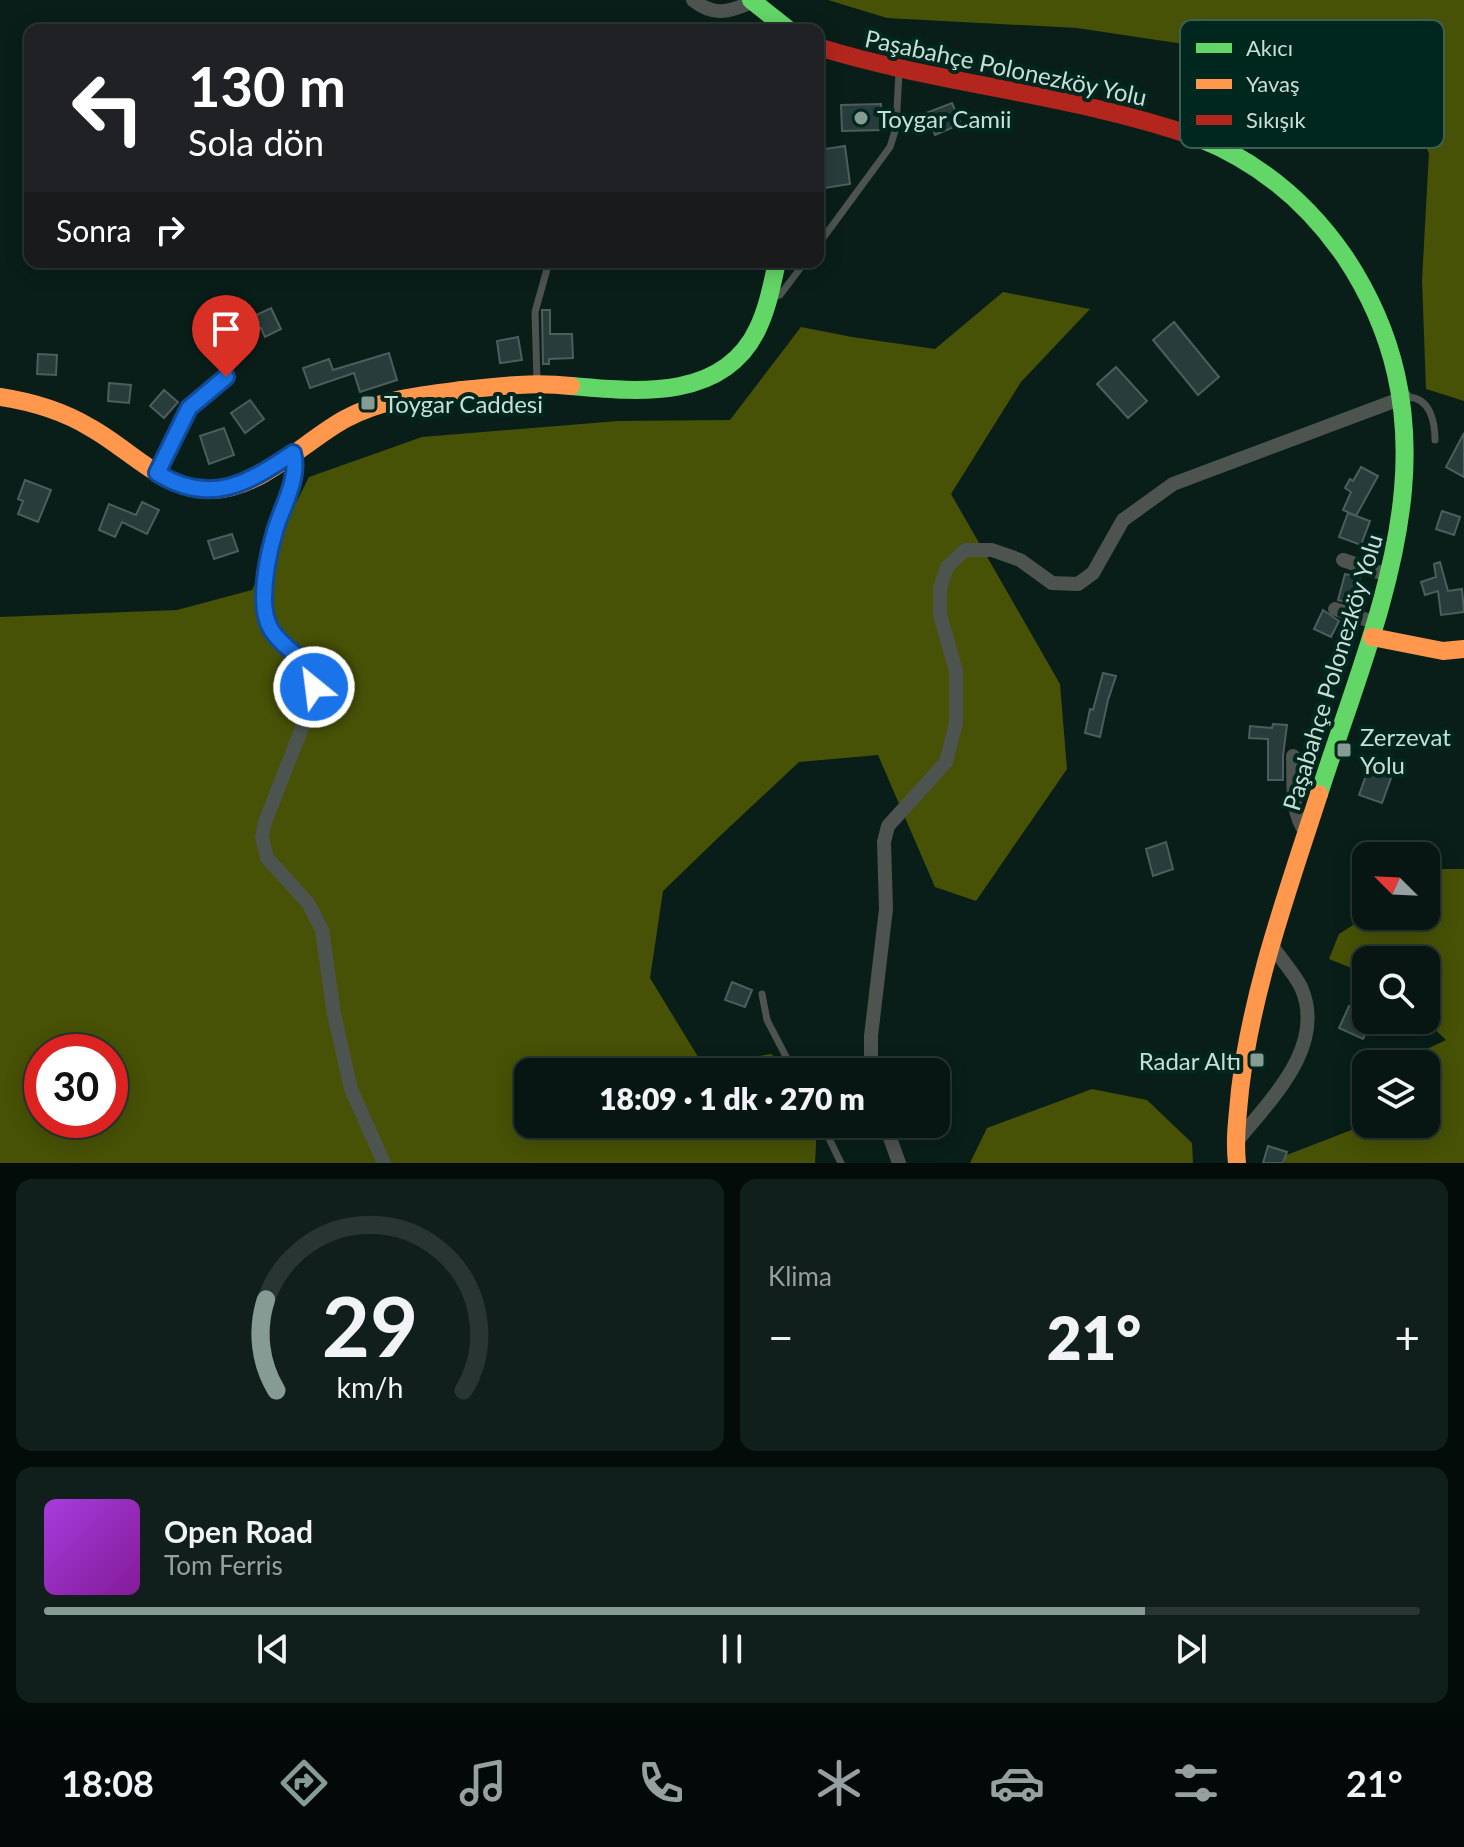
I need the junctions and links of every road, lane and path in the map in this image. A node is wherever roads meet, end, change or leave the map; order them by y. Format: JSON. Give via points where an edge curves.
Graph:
{"nodes":[{"id":1,"x":693,"y":0,"type":"edge"},
{"id":2,"x":752,"y":1,"type":"edge"},
{"id":3,"x":781,"y":24,"type":"edge"},
{"id":4,"x":824,"y":49,"type":"edge"},
{"id":5,"x":899,"y":69,"type":"junction"},
{"id":6,"x":1180,"y":132,"type":"edge"},
{"id":7,"x":1219,"y":148,"type":"edge"},
{"id":8,"x":824,"y":237,"type":"edge"},
{"id":9,"x":547,"y":268,"type":"edge"},
{"id":10,"x":776,"y":268,"type":"edge"},
{"id":11,"x":800,"y":268,"type":"edge"},
{"id":12,"x":769,"y":298,"type":"junction"},
{"id":13,"x":226,"y":377,"type":"dead end"},
{"id":14,"x":537,"y":383,"type":"junction"},
{"id":15,"x":0,"y":397,"type":"edge"},
{"id":16,"x":1405,"y":397,"type":"junction"},
{"id":17,"x":1435,"y":440,"type":"dead end"},
{"id":18,"x":293,"y":453,"type":"junction"},
{"id":19,"x":157,"y":473,"type":"junction"},
{"id":20,"x":1343,"y":560,"type":"dead end"},
{"id":21,"x":1390,"y":576,"type":"junction"},
{"id":22,"x":1335,"y":609,"type":"dead end"},
{"id":23,"x":1374,"y":630,"type":"junction"},
{"id":24,"x":1464,"y":649,"type":"edge"},
{"id":25,"x":1293,"y":756,"type":"dead end"},
{"id":26,"x":1306,"y":833,"type":"junction"},
{"id":27,"x":1272,"y":946,"type":"junction"},
{"id":28,"x":762,"y":994,"type":"dead end"},
{"id":29,"x":787,"y":1058,"type":"edge"},
{"id":30,"x":871,"y":1058,"type":"edge"},
{"id":31,"x":829,"y":1138,"type":"edge"},
{"id":32,"x":890,"y":1138,"type":"edge"},
{"id":33,"x":1236,"y":1154,"type":"edge"},
{"id":34,"x":384,"y":1163,"type":"edge"},
{"id":35,"x":841,"y":1163,"type":"edge"},
{"id":36,"x":899,"y":1163,"type":"edge"}],
"edges":[{"from":1,"to":2,"type":"street","via":[[720,13]]},
{"from":2,"to":3,"type":"main road"},
{"from":4,"to":5,"type":"main road","name":"Paşabahçe Polonezköy Yolu"},
{"from":5,"to":6,"type":"main road","name":"Paşabahçe Polonezköy Yolu","via":[[1100,109]]},
{"from":5,"to":8,"type":"lane","via":[[890,147]]},
{"from":7,"to":16,"type":"main road","name":"Paşabahçe Polonezköy Yolu","via":[[1267,173],[1310,211],[1337,245],[1374,300]]},
{"from":9,"to":14,"type":"lane","via":[[535,312]]},
{"from":10,"to":12,"type":"main road"},
{"from":11,"to":12,"type":"lane","via":[[780,295]]},
{"from":12,"to":14,"type":"main road","via":[[759,330],[744,352],[696,383],[641,392]]},
{"from":13,"to":19,"type":"lane","via":[[189,408]]},
{"from":14,"to":18,"type":"main road","via":[[394,400],[349,417]]},
{"from":15,"to":19,"type":"main road","via":[[48,407],[83,422]]},
{"from":16,"to":17,"type":"lane","via":[[1418,397],[1426,404]]},
{"from":16,"to":21,"type":"main road","name":"Paşabahçe Polonezköy Yolu","via":[[1408,493]]},
{"from":16,"to":30,"type":"street","via":[[1173,484],[1123,520],[1093,573],[1078,584],[1052,583],[1020,560],[992,550],[965,550],[947,567],[940,615],[956,671],[956,723],[946,762],[888,826],[886,909]]},
{"from":18,"to":19,"type":"main road","via":[[252,479],[221,489],[195,490]]},
{"from":18,"to":34,"type":"street","via":[[294,474],[270,551],[265,609],[275,638],[309,669],[314,697],[265,822],[263,844],[271,864],[308,903],[322,930],[351,1089]]},
{"from":20,"to":21,"type":"street"},
{"from":21,"to":23,"type":"main road","name":"Paşabahçe Polonezköy Yolu"},
{"from":22,"to":23,"type":"street"},
{"from":23,"to":24,"type":"main road","via":[[1443,651]]},
{"from":23,"to":26,"type":"main road","name":"Paşabahçe Polonezköy Yolu"},
{"from":25,"to":26,"type":"street","via":[[1294,806]]},
{"from":26,"to":27,"type":"main road","name":"Paşabahçe Polonezköy Yolu"},
{"from":27,"to":33,"type":"main road","name":"Paşabahçe Polonezköy Yolu","via":[[1244,1055]]},
{"from":27,"to":33,"type":"street","via":[[1300,986],[1308,1035]]},
{"from":28,"to":29,"type":"lane","via":[[767,1020]]},
{"from":31,"to":35,"type":"lane"},
{"from":32,"to":36,"type":"street"}]}
